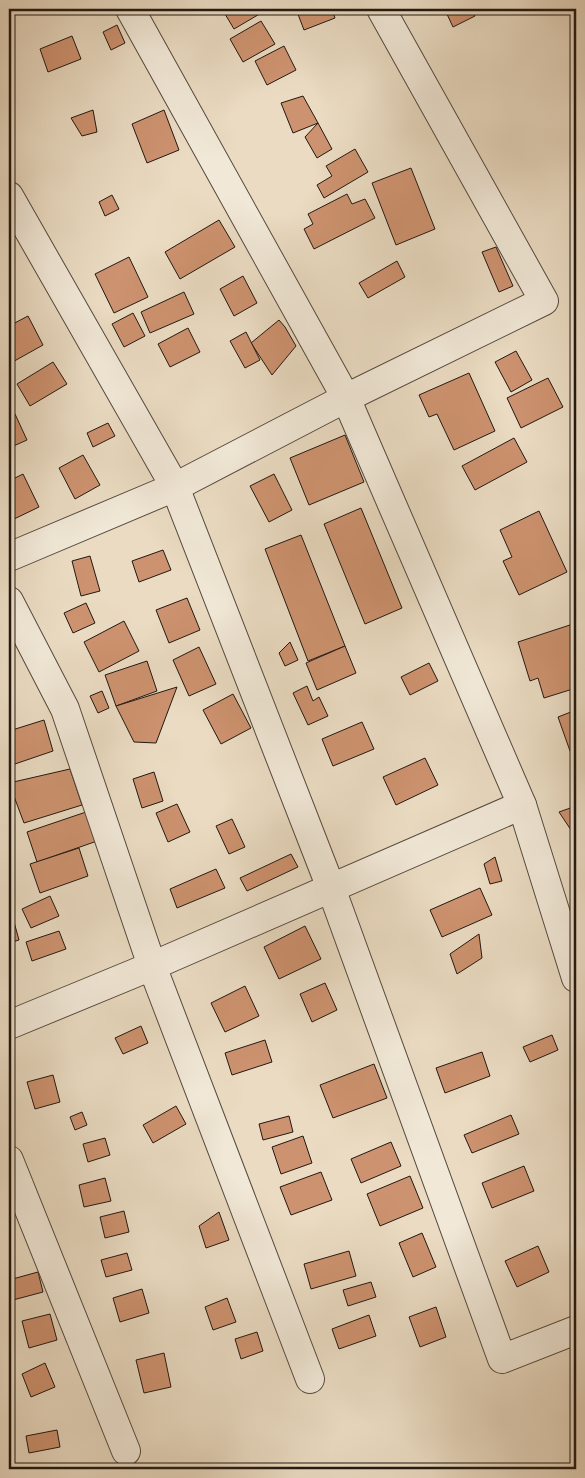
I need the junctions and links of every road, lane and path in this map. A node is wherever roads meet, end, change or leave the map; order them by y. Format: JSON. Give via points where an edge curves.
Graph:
{"nodes":[{"id":1,"x":130,"y":9,"type":"edge"},
{"id":2,"x":381,"y":9,"type":"edge"},
{"id":3,"x":9,"y":196,"type":"edge"},
{"id":4,"x":346,"y":398,"type":"junction"},
{"id":5,"x":175,"y":487,"type":"junction"},
{"id":6,"x":9,"y":557,"type":"edge"},
{"id":7,"x":9,"y":601,"type":"edge"},
{"id":8,"x":522,"y":804,"type":"junction"},
{"id":9,"x":331,"y":888,"type":"junction"},
{"id":10,"x":152,"y":966,"type":"junction"},
{"id":11,"x":576,"y":978,"type":"edge"},
{"id":12,"x":9,"y":1025,"type":"edge"},
{"id":13,"x":9,"y":1160,"type":"edge"},
{"id":14,"x":576,"y":1330,"type":"edge"},
{"id":15,"x":310,"y":1379,"type":"dead end"},
{"id":16,"x":126,"y":1451,"type":"dead end"}],
"edges":[{"from":1,"to":4,"type":"street"},
{"from":2,"to":4,"type":"street","via":[[544,301]]},
{"from":3,"to":5,"type":"street"},
{"from":4,"to":5,"type":"street"},
{"from":4,"to":8,"type":"street"},
{"from":5,"to":6,"type":"street"},
{"from":5,"to":9,"type":"street"},
{"from":7,"to":10,"type":"street","via":[[65,709]]},
{"from":8,"to":9,"type":"street"},
{"from":8,"to":11,"type":"street"},
{"from":9,"to":10,"type":"street"},
{"from":9,"to":14,"type":"street","via":[[502,1359]]},
{"from":10,"to":12,"type":"street"},
{"from":10,"to":15,"type":"street"},
{"from":13,"to":16,"type":"street"}]}
